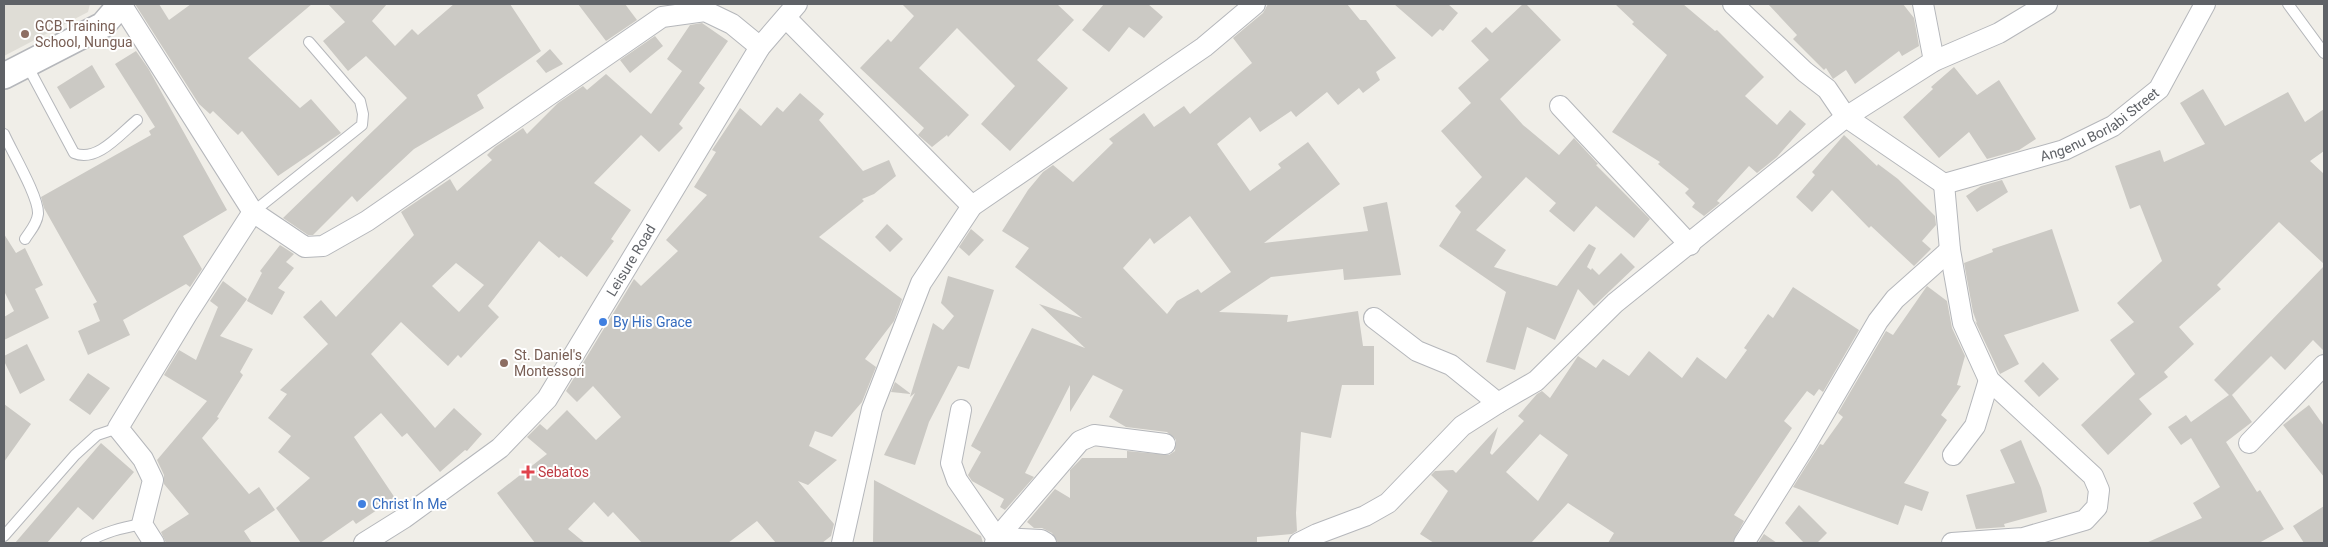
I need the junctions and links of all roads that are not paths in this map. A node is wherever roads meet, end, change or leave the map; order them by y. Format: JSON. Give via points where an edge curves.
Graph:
{"nodes":[{"id":1,"x":121,"y":4,"type":"edge"},
{"id":2,"x":1255,"y":4,"type":"edge"},
{"id":3,"x":1733,"y":4,"type":"edge"},
{"id":4,"x":1923,"y":4,"type":"edge"},
{"id":5,"x":2047,"y":4,"type":"edge"},
{"id":6,"x":2205,"y":4,"type":"edge"},
{"id":7,"x":2288,"y":4,"type":"edge"},
{"id":8,"x":792,"y":11,"type":"edge"},
{"id":9,"x":308,"y":42,"type":"dead end"},
{"id":10,"x":760,"y":48,"type":"junction"},
{"id":11,"x":2324,"y":53,"type":"edge"},
{"id":12,"x":1934,"y":61,"type":"junction"},
{"id":13,"x":27,"y":64,"type":"junction"},
{"id":14,"x":4,"y":76,"type":"edge"},
{"id":15,"x":1560,"y":106,"type":"dead end"},
{"id":16,"x":1846,"y":117,"type":"junction"},
{"id":17,"x":137,"y":120,"type":"dead end"},
{"id":18,"x":4,"y":134,"type":"edge"},
{"id":19,"x":1944,"y":184,"type":"junction"},
{"id":20,"x":972,"y":206,"type":"junction"},
{"id":21,"x":253,"y":212,"type":"junction"},
{"id":22,"x":26,"y":239,"type":"dead end"},
{"id":23,"x":1690,"y":245,"type":"junction"},
{"id":24,"x":1950,"y":250,"type":"junction"},
{"id":25,"x":1374,"y":318,"type":"dead end"},
{"id":26,"x":2324,"y":366,"type":"edge"},
{"id":27,"x":1990,"y":380,"type":"junction"},
{"id":28,"x":1498,"y":403,"type":"junction"},
{"id":29,"x":961,"y":410,"type":"dead end"},
{"id":30,"x":118,"y":428,"type":"junction"},
{"id":31,"x":2249,"y":443,"type":"dead end"},
{"id":32,"x":1165,"y":444,"type":"dead end"},
{"id":33,"x":1953,"y":455,"type":"dead end"},
{"id":34,"x":142,"y":524,"type":"junction"},
{"id":35,"x":4,"y":536,"type":"edge"},
{"id":36,"x":996,"y":541,"type":"edge"},
{"id":37,"x":2023,"y":541,"type":"edge"},
{"id":38,"x":86,"y":543,"type":"edge"},
{"id":39,"x":154,"y":543,"type":"edge"},
{"id":40,"x":364,"y":543,"type":"edge"},
{"id":41,"x":842,"y":543,"type":"edge"},
{"id":42,"x":1046,"y":543,"type":"edge"},
{"id":43,"x":1299,"y":543,"type":"edge"},
{"id":44,"x":1744,"y":543,"type":"edge"},
{"id":45,"x":1952,"y":543,"type":"edge"}],
"edges":[{"from":1,"to":13,"type":"street","via":[[103,25]]},
{"from":1,"to":21,"type":"street"},
{"from":2,"to":20,"type":"street","via":[[1204,47]]},
{"from":3,"to":16,"type":"street","via":[[1827,89]]},
{"from":4,"to":12,"type":"street"},
{"from":5,"to":12,"type":"street","via":[[1999,33]]},
{"from":6,"to":19,"type":"street","name":"Angenu Borlabi Street","via":[[2159,90],[2113,126],[2064,150]]},
{"from":7,"to":11,"type":"lane"},
{"from":8,"to":10,"type":"street","name":"Leisure Road"},
{"from":8,"to":20,"type":"street"},
{"from":9,"to":21,"type":"lane","via":[[360,101],[362,125]]},
{"from":10,"to":21,"type":"street","via":[[732,24],[704,11],[662,17],[367,221],[323,246],[305,247]]},
{"from":10,"to":40,"type":"street","name":"Leisure Road","via":[[547,399],[500,448]]},
{"from":12,"to":16,"type":"street"},
{"from":13,"to":14,"type":"street"},
{"from":13,"to":17,"type":"lane","via":[[74,153],[82,156],[97,153]]},
{"from":15,"to":23,"type":"street"},
{"from":16,"to":19,"type":"street"},
{"from":16,"to":23,"type":"street"},
{"from":18,"to":22,"type":"lane","via":[[36,202],[38,214]]},
{"from":19,"to":24,"type":"street"},
{"from":20,"to":41,"type":"street","via":[[921,284],[872,409]]},
{"from":21,"to":30,"type":"street"},
{"from":23,"to":28,"type":"street","via":[[1615,303],[1536,381]]},
{"from":24,"to":27,"type":"street","via":[[1963,324]]},
{"from":24,"to":44,"type":"street","via":[[1895,299],[1878,321]]},
{"from":25,"to":28,"type":"street","via":[[1416,351],[1451,365]]},
{"from":26,"to":31,"type":"street"},
{"from":27,"to":33,"type":"street","via":[[1975,426]]},
{"from":27,"to":37,"type":"street","via":[[2093,476],[2098,490],[2097,507],[2084,520]]},
{"from":28,"to":43,"type":"street","via":[[1462,426],[1388,503]]},
{"from":29,"to":36,"type":"street","via":[[951,463],[956,480]]},
{"from":30,"to":34,"type":"street","via":[[143,459],[153,480]]},
{"from":30,"to":35,"type":"lane","via":[[97,435],[75,455]]},
{"from":32,"to":36,"type":"street","via":[[1094,436],[1080,441]]},
{"from":34,"to":38,"type":"lane","via":[[101,534]]},
{"from":34,"to":39,"type":"street"},
{"from":36,"to":42,"type":"street","via":[[1040,540]]},
{"from":37,"to":45,"type":"street"}]}
